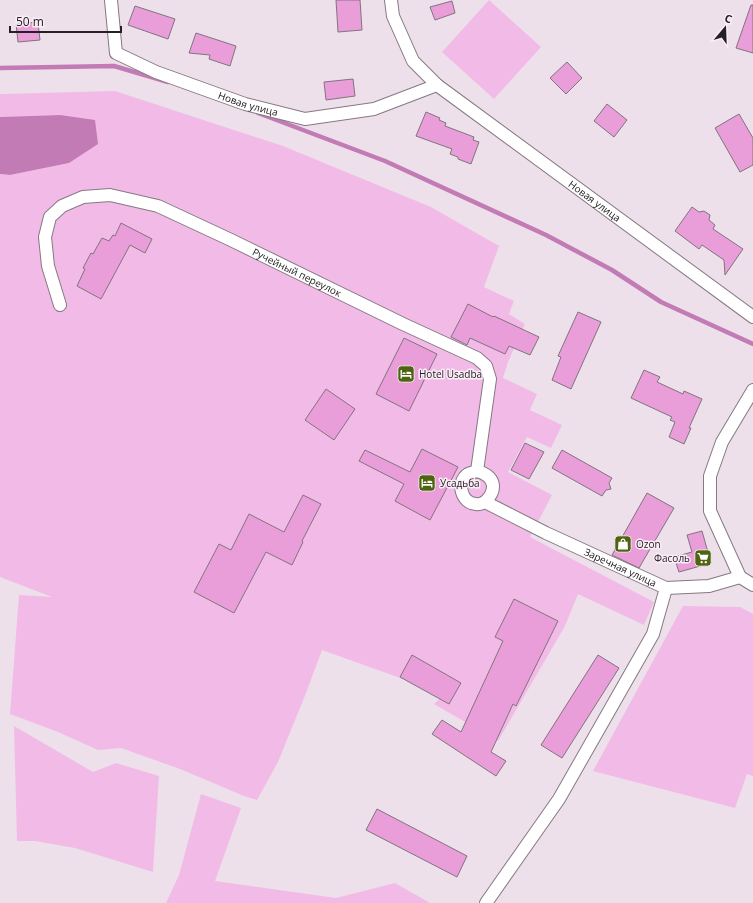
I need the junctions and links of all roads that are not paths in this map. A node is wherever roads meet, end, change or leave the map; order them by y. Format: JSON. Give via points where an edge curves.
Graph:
{"nodes":[{"id":1,"x":111,"y":0,"type":"edge"},
{"id":2,"x":391,"y":0,"type":"edge"},
{"id":3,"x":436,"y":85,"type":"junction"},
{"id":4,"x":60,"y":305,"type":"dead end"},
{"id":5,"x":753,"y":317,"type":"edge"},
{"id":6,"x":753,"y":390,"type":"edge"},
{"id":7,"x":748,"y":411,"type":"edge"},
{"id":8,"x":477,"y":472,"type":"junction"},
{"id":9,"x":485,"y":502,"type":"junction"},
{"id":10,"x":740,"y":578,"type":"junction"},
{"id":11,"x":753,"y":585,"type":"edge"},
{"id":12,"x":666,"y":588,"type":"junction"},
{"id":13,"x":486,"y":903,"type":"edge"}],
"edges":[{"from":1,"to":3,"type":"street","name":"Новая улица","via":[[116,53],[156,72],[245,104],[305,119],[374,109]]},
{"from":2,"to":3,"type":"street","name":"Новая улица","via":[[393,16],[413,61]]},
{"from":3,"to":5,"type":"street","name":"Новая улица"},
{"from":4,"to":8,"type":"street","name":"Ручейный переулок","via":[[48,266],[46,237],[50,217],[62,206],[83,197],[110,195],[158,206],[477,358],[486,366],[490,379]]},
{"from":6,"to":7,"type":"street"},
{"from":7,"to":10,"type":"street","via":[[722,442],[710,476],[710,511]]},
{"from":8,"to":9,"type":"street","via":[[485,474],[494,488]]},
{"from":8,"to":9,"type":"street","name":"Заречная улица","via":[[468,474],[462,482],[461,492],[466,500],[476,504]]},
{"from":9,"to":12,"type":"street","name":"Заречная улица"},
{"from":10,"to":11,"type":"street"},
{"from":10,"to":12,"type":"street","name":"Заречная улица","via":[[708,586]]},
{"from":12,"to":13,"type":"street","via":[[653,634],[571,778]]}]}
